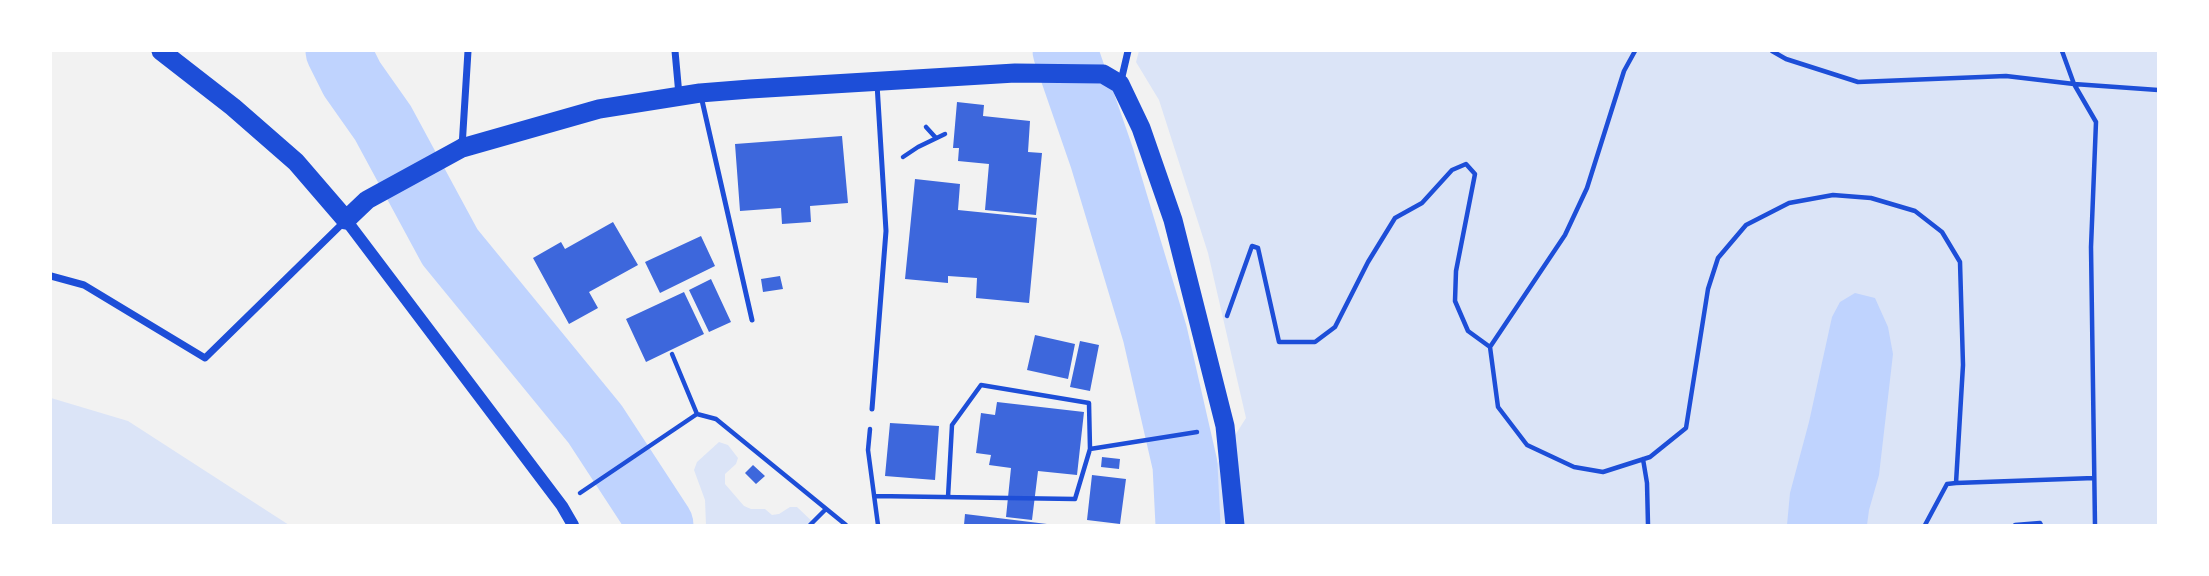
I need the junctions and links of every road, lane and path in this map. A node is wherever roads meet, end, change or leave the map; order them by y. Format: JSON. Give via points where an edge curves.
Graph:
{"nodes":[{"id":1,"x":161,"y":51,"type":"edge"},
{"id":2,"x":468,"y":51,"type":"edge"},
{"id":3,"x":675,"y":51,"type":"edge"},
{"id":4,"x":1128,"y":51,"type":"edge"},
{"id":5,"x":1635,"y":51,"type":"edge"},
{"id":6,"x":1772,"y":51,"type":"edge"},
{"id":7,"x":2062,"y":51,"type":"edge"},
{"id":8,"x":1112,"y":79,"type":"junction"},
{"id":9,"x":877,"y":81,"type":"junction"},
{"id":10,"x":2074,"y":85,"type":"junction"},
{"id":11,"x":2158,"y":90,"type":"edge"},
{"id":12,"x":700,"y":93,"type":"junction"},
{"id":13,"x":679,"y":96,"type":"junction"},
{"id":14,"x":926,"y":127,"type":"dead end"},
{"id":15,"x":945,"y":134,"type":"dead end"},
{"id":16,"x":936,"y":138,"type":"junction"},
{"id":17,"x":454,"y":152,"type":"junction"},
{"id":18,"x":882,"y":172,"type":"junction"},
{"id":19,"x":346,"y":220,"type":"junction"},
{"id":20,"x":51,"y":276,"type":"edge"},
{"id":21,"x":752,"y":320,"type":"dead end"},
{"id":22,"x":1205,"y":341,"type":"junction"},
{"id":23,"x":1490,"y":347,"type":"junction"},
{"id":24,"x":672,"y":354,"type":"dead end"},
{"id":25,"x":872,"y":409,"type":"joint"},
{"id":26,"x":697,"y":414,"type":"junction"},
{"id":27,"x":1199,"y":432,"type":"dead end"},
{"id":28,"x":1090,"y":449,"type":"junction"},
{"id":29,"x":1643,"y":459,"type":"junction"},
{"id":30,"x":2094,"y":478,"type":"junction"},
{"id":31,"x":1956,"y":483,"type":"junction"},
{"id":32,"x":578,"y":494,"type":"dead end"},
{"id":33,"x":874,"y":496,"type":"junction"},
{"id":34,"x":948,"y":497,"type":"junction"},
{"id":35,"x":826,"y":509,"type":"junction"},
{"id":36,"x":573,"y":525,"type":"edge"},
{"id":37,"x":810,"y":525,"type":"edge"},
{"id":38,"x":846,"y":525,"type":"edge"},
{"id":39,"x":878,"y":525,"type":"edge"},
{"id":40,"x":1235,"y":525,"type":"edge"},
{"id":41,"x":1648,"y":525,"type":"edge"},
{"id":42,"x":1925,"y":525,"type":"edge"},
{"id":43,"x":2015,"y":525,"type":"edge"},
{"id":44,"x":2041,"y":525,"type":"edge"},
{"id":45,"x":2095,"y":525,"type":"edge"}],
"edges":[{"from":1,"to":19,"type":"highway","via":[[296,162]]},
{"from":2,"to":17,"type":"street"},
{"from":3,"to":13,"type":"street"},
{"from":4,"to":8,"type":"street"},
{"from":5,"to":23,"type":"path","via":[[1624,71],[1587,188],[1565,235]]},
{"from":6,"to":10,"type":"path","via":[[1858,82],[2006,76]]},
{"from":7,"to":10,"type":"path"},
{"from":8,"to":9,"type":"highway","via":[[1015,73]]},
{"from":8,"to":22,"type":"highway","via":[[1141,128],[1173,220]]},
{"from":9,"to":12,"type":"highway"},
{"from":9,"to":18,"type":"lane"},
{"from":10,"to":11,"type":"path"},
{"from":10,"to":30,"type":"path","via":[[2096,122],[2091,247]]},
{"from":12,"to":13,"type":"highway"},
{"from":12,"to":21,"type":"lane"},
{"from":13,"to":17,"type":"highway","via":[[599,109]]},
{"from":14,"to":16,"type":"path"},
{"from":15,"to":16,"type":"path"},
{"from":16,"to":18,"type":"path"},
{"from":17,"to":19,"type":"highway","via":[[367,200]]},
{"from":18,"to":25,"type":"lane","via":[[886,231]]},
{"from":19,"to":20,"type":"street","via":[[205,358],[84,285]]},
{"from":19,"to":36,"type":"street"},
{"from":22,"to":23,"type":"path","via":[[1220,334],[1252,246],[1258,248],[1279,342],[1315,342],[1335,327],[1395,218],[1422,203],[1452,170],[1466,164],[1475,174],[1456,271],[1455,302],[1468,331]]},
{"from":22,"to":40,"type":"highway","via":[[1225,426]]},
{"from":23,"to":29,"type":"path","via":[[1498,407],[1527,445],[1574,467],[1603,472]]},
{"from":24,"to":26,"type":"path"},
{"from":25,"to":33,"type":"path","via":[[868,450]]},
{"from":26,"to":32,"type":"path"},
{"from":26,"to":35,"type":"path","via":[[716,419]]},
{"from":27,"to":28,"type":"path"},
{"from":28,"to":34,"type":"path","via":[[1075,499]]},
{"from":28,"to":34,"type":"path","via":[[1090,403],[981,386],[952,425]]},
{"from":29,"to":31,"type":"path","via":[[1686,428],[1708,289],[1718,257],[1746,225],[1789,203],[1833,195],[1871,198],[1914,211],[1942,232],[1960,262],[1963,365]]},
{"from":29,"to":41,"type":"path"},
{"from":30,"to":31,"type":"path"},
{"from":30,"to":45,"type":"path"},
{"from":31,"to":42,"type":"path","via":[[1947,484]]},
{"from":33,"to":34,"type":"path"},
{"from":33,"to":39,"type":"path"},
{"from":35,"to":37,"type":"path"},
{"from":35,"to":38,"type":"path"},
{"from":43,"to":44,"type":"path"}]}
